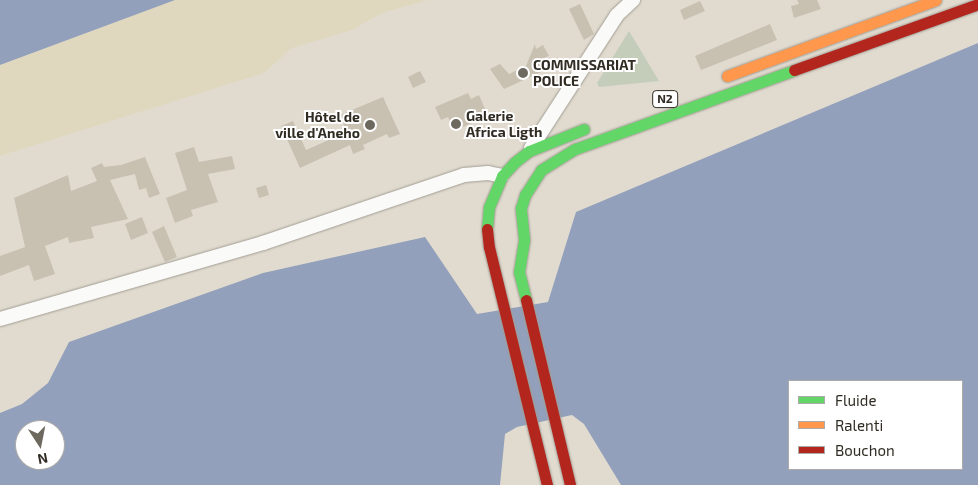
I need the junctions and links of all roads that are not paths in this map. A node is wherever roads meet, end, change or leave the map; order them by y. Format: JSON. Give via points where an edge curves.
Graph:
{"nodes":[{"id":1,"x":633,"y":0,"type":"edge"},
{"id":2,"x":936,"y":0,"type":"edge"},
{"id":3,"x":978,"y":4,"type":"edge"},
{"id":4,"x":714,"y":81,"type":"dead end"},
{"id":5,"x":594,"y":126,"type":"dead end"},
{"id":6,"x":529,"y":151,"type":"junction"},
{"id":7,"x":502,"y":176,"type":"junction"},
{"id":8,"x":0,"y":319,"type":"edge"},
{"id":9,"x":547,"y":485,"type":"edge"},
{"id":10,"x":570,"y":485,"type":"edge"}],
"edges":[{"from":1,"to":6,"type":"street","via":[[617,15]]},
{"from":2,"to":4,"type":"highway"},
{"from":3,"to":10,"type":"highway","number":"N2","via":[[585,146],[541,170],[525,195],[521,208],[524,239],[519,272]]},
{"from":5,"to":6,"type":"highway"},
{"from":6,"to":7,"type":"highway"},
{"from":7,"to":8,"type":"street","via":[[488,173],[464,175],[263,243]]},
{"from":7,"to":9,"type":"highway","via":[[489,207],[487,224]]}]}
